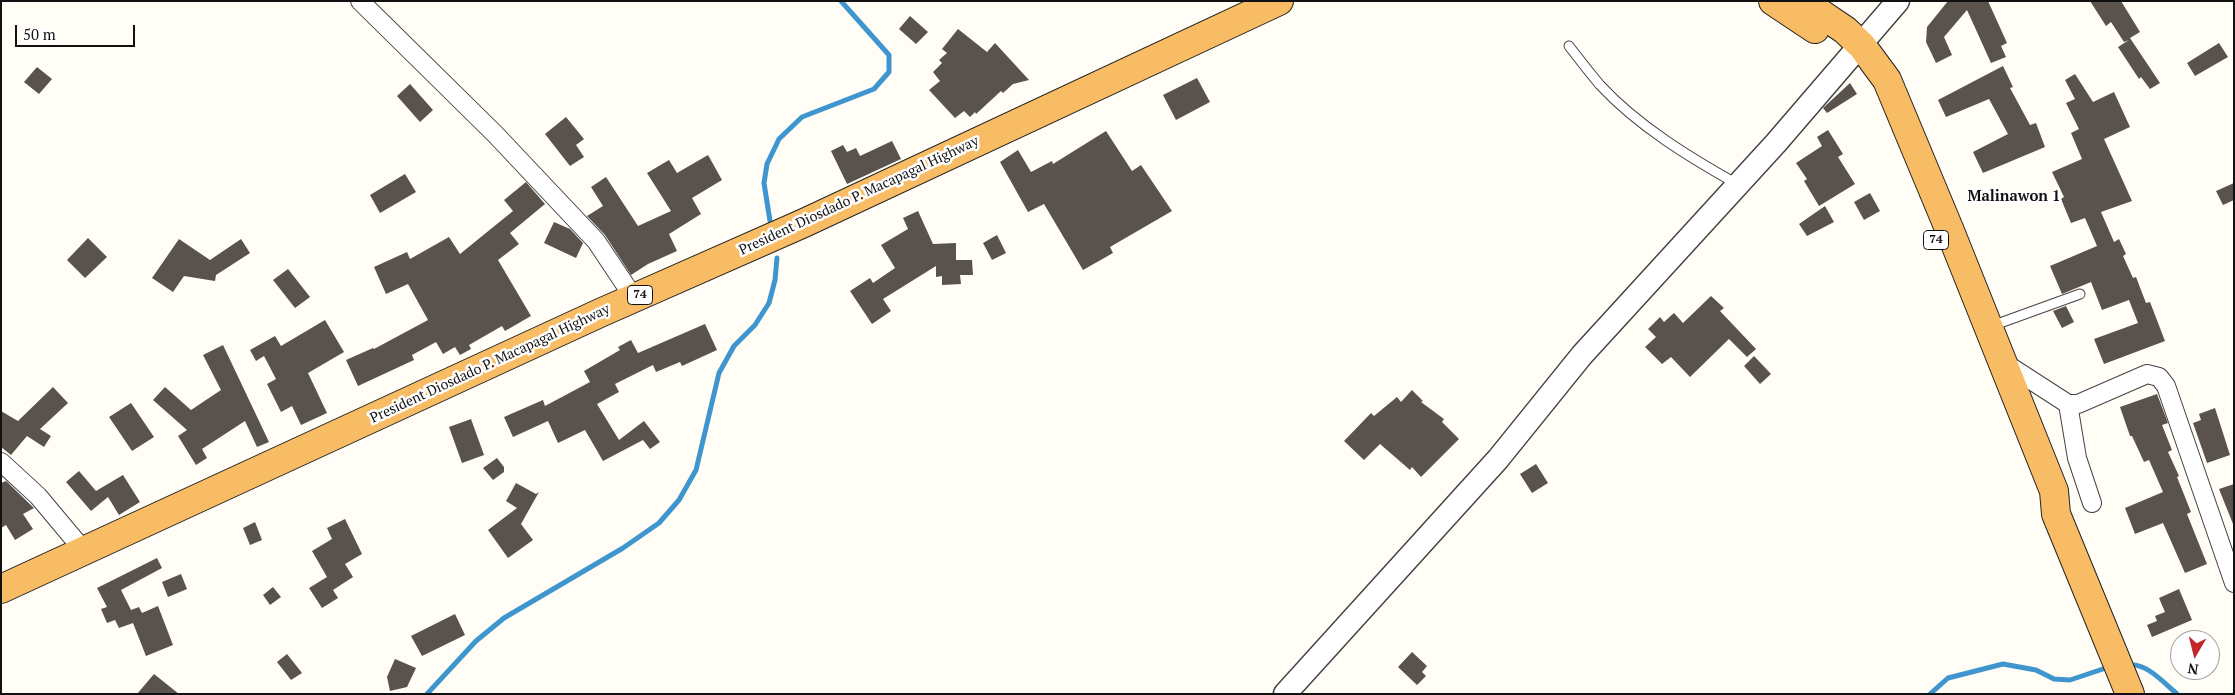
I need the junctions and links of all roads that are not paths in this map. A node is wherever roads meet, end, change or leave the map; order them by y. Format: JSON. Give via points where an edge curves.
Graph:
{"nodes":[{"id":1,"x":360,"y":1,"type":"edge"},
{"id":2,"x":1279,"y":1,"type":"edge"},
{"id":3,"x":1772,"y":1,"type":"edge"},
{"id":4,"x":1802,"y":1,"type":"edge"},
{"id":5,"x":1898,"y":1,"type":"edge"},
{"id":6,"x":1569,"y":46,"type":"dead end"},
{"id":7,"x":1856,"y":52,"type":"junction"},
{"id":8,"x":1737,"y":185,"type":"junction"},
{"id":9,"x":2080,"y":294,"type":"dead end"},
{"id":10,"x":634,"y":298,"type":"junction"},
{"id":11,"x":1971,"y":305,"type":"junction"},
{"id":12,"x":1997,"y":350,"type":"junction"},
{"id":13,"x":2068,"y":404,"type":"junction"},
{"id":14,"x":1,"y":462,"type":"edge"},
{"id":15,"x":2092,"y":503,"type":"dead end"},
{"id":16,"x":2056,"y":514,"type":"junction"},
{"id":17,"x":84,"y":551,"type":"junction"},
{"id":18,"x":2234,"y":583,"type":"edge"},
{"id":19,"x":1,"y":589,"type":"edge"},
{"id":20,"x":1285,"y":694,"type":"edge"},
{"id":21,"x":2130,"y":694,"type":"edge"}],
"edges":[{"from":1,"to":10,"type":"street","via":[[495,134],[596,241]]},
{"from":2,"to":10,"type":"highway","name":"President Diosdado P. Macapagal Highway","number":"74","via":[[804,223]]},
{"from":3,"to":7,"type":"highway","number":"74","via":[[1835,43]]},
{"from":4,"to":7,"type":"highway","number":"74","via":[[1845,30]]},
{"from":5,"to":7,"type":"street"},
{"from":6,"to":8,"type":"lane","via":[[1624,108],[1682,151]]},
{"from":7,"to":8,"type":"street"},
{"from":7,"to":11,"type":"highway","number":"74","via":[[1914,164]]},
{"from":8,"to":20,"type":"street","via":[[1582,355],[1498,459]]},
{"from":9,"to":12,"type":"lane","via":[[2000,323]]},
{"from":10,"to":17,"type":"highway","name":"President Diosdado P. Macapagal Highway","number":"74"},
{"from":11,"to":12,"type":"highway","number":"74"},
{"from":11,"to":16,"type":"highway","number":"74","via":[[2041,498]]},
{"from":12,"to":13,"type":"street"},
{"from":12,"to":16,"type":"highway","number":"74","via":[[2054,491]]},
{"from":13,"to":15,"type":"street","via":[[2077,458]]},
{"from":13,"to":18,"type":"street","via":[[2078,404],[2147,374],[2159,377],[2166,386]]},
{"from":14,"to":17,"type":"street","via":[[38,496]]},
{"from":16,"to":21,"type":"highway","number":"74"},
{"from":17,"to":19,"type":"highway","name":"President Diosdado P. Macapagal Highway","number":"74"}]}
